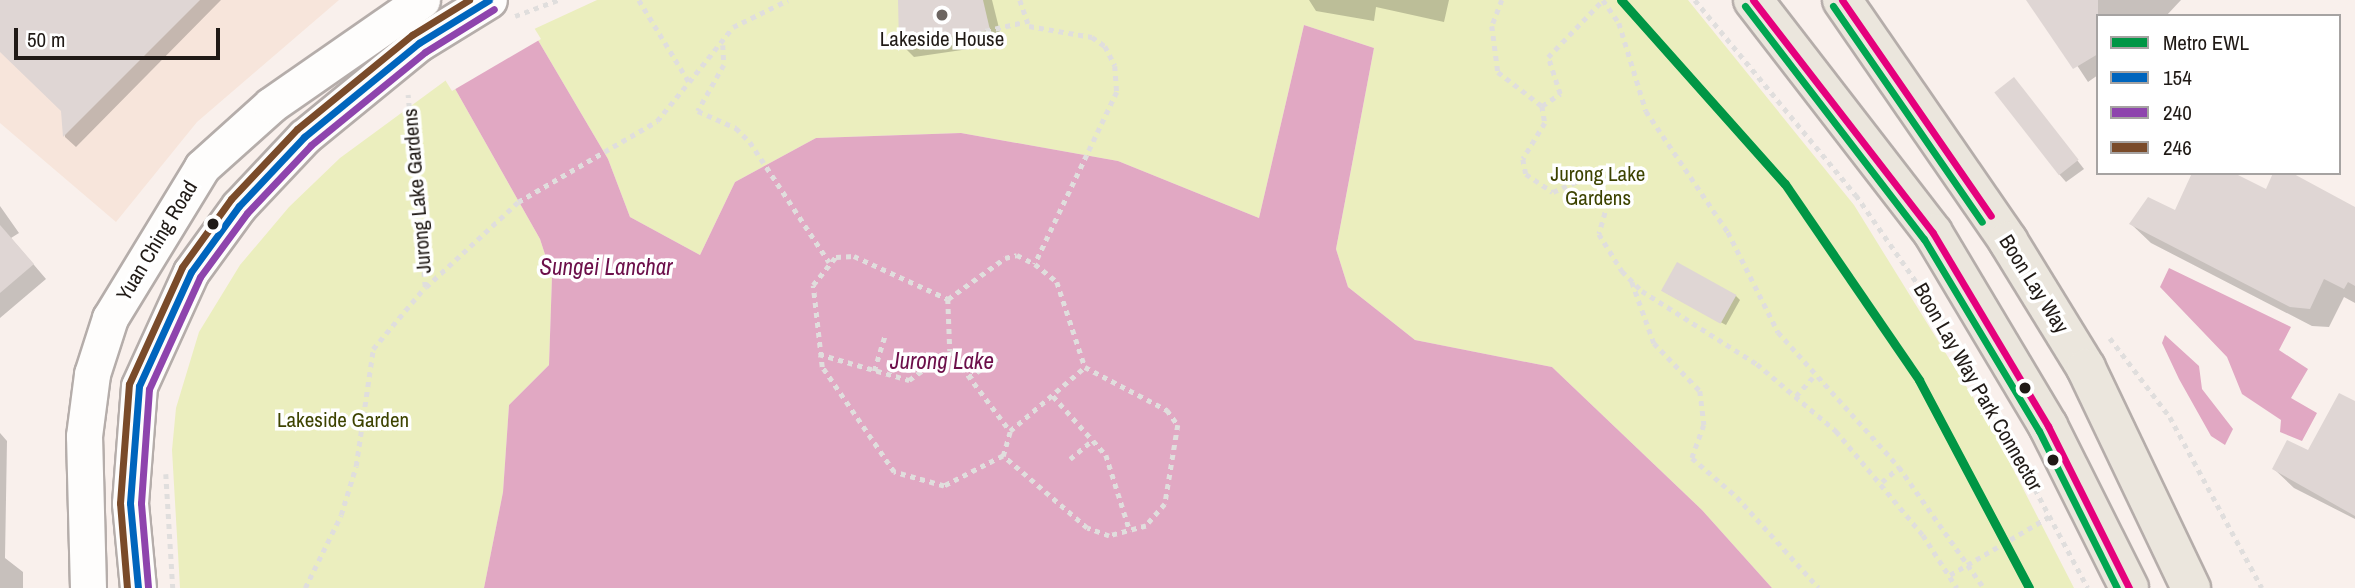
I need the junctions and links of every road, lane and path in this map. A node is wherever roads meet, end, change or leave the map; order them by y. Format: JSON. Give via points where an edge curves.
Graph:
{"nodes":[{"id":1,"x":489,"y":0,"type":"edge"},
{"id":2,"x":558,"y":0,"type":"edge"},
{"id":3,"x":639,"y":0,"type":"edge"},
{"id":4,"x":788,"y":0,"type":"edge"},
{"id":5,"x":1020,"y":0,"type":"edge"},
{"id":6,"x":1502,"y":0,"type":"edge"},
{"id":7,"x":1603,"y":0,"type":"edge"},
{"id":8,"x":1695,"y":0,"type":"edge"},
{"id":9,"x":1753,"y":0,"type":"edge"},
{"id":10,"x":1842,"y":0,"type":"edge"},
{"id":11,"x":539,"y":3,"type":"edge"},
{"id":12,"x":411,"y":6,"type":"edge"},
{"id":13,"x":525,"y":10,"type":"dead end"},
{"id":14,"x":1024,"y":22,"type":"junction"},
{"id":15,"x":976,"y":33,"type":"dead end"},
{"id":16,"x":723,"y":45,"type":"junction"},
{"id":17,"x":689,"y":82,"type":"junction"},
{"id":18,"x":397,"y":103,"type":"dead end"},
{"id":19,"x":1542,"y":106,"type":"junction"},
{"id":20,"x":828,"y":262,"type":"junction"},
{"id":21,"x":1035,"y":264,"type":"junction"},
{"id":22,"x":1632,"y":281,"type":"junction"},
{"id":23,"x":425,"y":287,"type":"junction"},
{"id":24,"x":948,"y":299,"type":"junction"},
{"id":25,"x":885,"y":334,"type":"dead end"},
{"id":26,"x":2110,"y":338,"type":"dead end"},
{"id":27,"x":950,"y":351,"type":"junction"},
{"id":28,"x":818,"y":354,"type":"junction"},
{"id":29,"x":998,"y":358,"type":"dead end"},
{"id":30,"x":1085,"y":367,"type":"junction"},
{"id":31,"x":874,"y":370,"type":"junction"},
{"id":32,"x":1813,"y":377,"type":"junction"},
{"id":33,"x":968,"y":378,"type":"junction"},
{"id":34,"x":1053,"y":396,"type":"junction"},
{"id":35,"x":1796,"y":396,"type":"junction"},
{"id":36,"x":1010,"y":431,"type":"junction"},
{"id":37,"x":1093,"y":440,"type":"junction"},
{"id":38,"x":1003,"y":456,"type":"junction"},
{"id":39,"x":1070,"y":459,"type":"dead end"},
{"id":40,"x":1899,"y":467,"type":"junction"},
{"id":41,"x":166,"y":468,"type":"dead end"},
{"id":42,"x":1881,"y":483,"type":"junction"},
{"id":43,"x":2052,"y":515,"type":"junction"},
{"id":44,"x":1130,"y":531,"type":"junction"},
{"id":45,"x":1970,"y":563,"type":"junction"},
{"id":46,"x":1950,"y":575,"type":"junction"},
{"id":47,"x":88,"y":588,"type":"edge"},
{"id":48,"x":138,"y":588,"type":"edge"},
{"id":49,"x":173,"y":588,"type":"edge"},
{"id":50,"x":305,"y":588,"type":"edge"},
{"id":51,"x":1819,"y":588,"type":"edge"},
{"id":52,"x":1957,"y":588,"type":"edge"},
{"id":53,"x":1984,"y":588,"type":"edge"},
{"id":54,"x":2088,"y":588,"type":"edge"},
{"id":55,"x":2129,"y":588,"type":"edge"},
{"id":56,"x":2191,"y":588,"type":"edge"},
{"id":57,"x":2262,"y":588,"type":"edge"}],
"edges":[{"from":1,"to":48,"type":"street","via":[[419,43],[304,137],[239,205],[191,272],[139,386],[133,429]]},
{"from":2,"to":11,"type":"path"},
{"from":3,"to":17,"type":"path"},
{"from":4,"to":16,"type":"path","via":[[733,27]]},
{"from":5,"to":14,"type":"path"},
{"from":6,"to":19,"type":"path","via":[[1492,26],[1498,72]]},
{"from":7,"to":19,"type":"path","via":[[1548,57],[1560,94]]},
{"from":7,"to":32,"type":"path","via":[[1619,23],[1658,135],[1703,192],[1778,332]]},
{"from":8,"to":43,"type":"path","name":"Boon Lay Way Park Connector","via":[[1906,263]]},
{"from":9,"to":55,"type":"main road","via":[[1933,233],[2048,426]]},
{"from":10,"to":56,"type":"main road","name":"Boon Lay Way","via":[[2008,241],[2086,368]]},
{"from":11,"to":13,"type":"path"},
{"from":12,"to":47,"type":"street","name":"Yuan Ching Road","via":[[271,105],[202,167],[110,318],[92,374],[84,436]]},
{"from":14,"to":15,"type":"path"},
{"from":14,"to":21,"type":"path","via":[[1105,46],[1118,92]]},
{"from":16,"to":17,"type":"path"},
{"from":16,"to":20,"type":"path","via":[[724,65],[698,111],[736,128]]},
{"from":17,"to":23,"type":"path","name":"Jurong Lake Gardens","via":[[657,121],[518,202]]},
{"from":18,"to":23,"type":"path","name":"Jurong Lake Gardens","via":[[408,95]]},
{"from":19,"to":22,"type":"path","via":[[1545,123],[1523,159],[1526,174],[1553,192],[1584,178],[1598,180],[1608,204],[1599,234]]},
{"from":20,"to":24,"type":"path","via":[[854,256]]},
{"from":20,"to":28,"type":"path","via":[[814,285]]},
{"from":21,"to":24,"type":"path","via":[[1017,255],[1004,258]]},
{"from":21,"to":30,"type":"path","via":[[1057,282]]},
{"from":22,"to":35,"type":"path"},
{"from":22,"to":51,"type":"path","via":[[1654,343],[1700,391],[1704,425],[1692,458],[1737,497]]},
{"from":23,"to":50,"type":"path","name":"Jurong Lake Gardens","via":[[373,349],[356,466],[341,514]]},
{"from":24,"to":27,"type":"path"},
{"from":25,"to":31,"type":"path"},
{"from":26,"to":57,"type":"path","via":[[2170,417]]},
{"from":27,"to":31,"type":"path","via":[[909,380]]},
{"from":27,"to":33,"type":"path"},
{"from":28,"to":31,"type":"path"},
{"from":28,"to":38,"type":"path","via":[[894,472],[944,486]]},
{"from":29,"to":33,"type":"path"},
{"from":30,"to":34,"type":"path"},
{"from":30,"to":44,"type":"path","via":[[1167,410],[1178,425],[1165,504],[1154,520]]},
{"from":32,"to":35,"type":"path"},
{"from":32,"to":40,"type":"path"},
{"from":33,"to":36,"type":"path"},
{"from":34,"to":36,"type":"path"},
{"from":34,"to":37,"type":"path"},
{"from":35,"to":42,"type":"path"},
{"from":36,"to":38,"type":"path"},
{"from":37,"to":39,"type":"path"},
{"from":37,"to":44,"type":"path","via":[[1106,455]]},
{"from":38,"to":44,"type":"path","via":[[1087,528],[1109,536]]},
{"from":40,"to":42,"type":"path"},
{"from":40,"to":45,"type":"path"},
{"from":41,"to":49,"type":"path"},
{"from":42,"to":46,"type":"path"},
{"from":43,"to":45,"type":"path"},
{"from":43,"to":54,"type":"path","name":"Boon Lay Way Park Connector"},
{"from":45,"to":46,"type":"path"},
{"from":45,"to":53,"type":"path"},
{"from":46,"to":52,"type":"path"}]}
